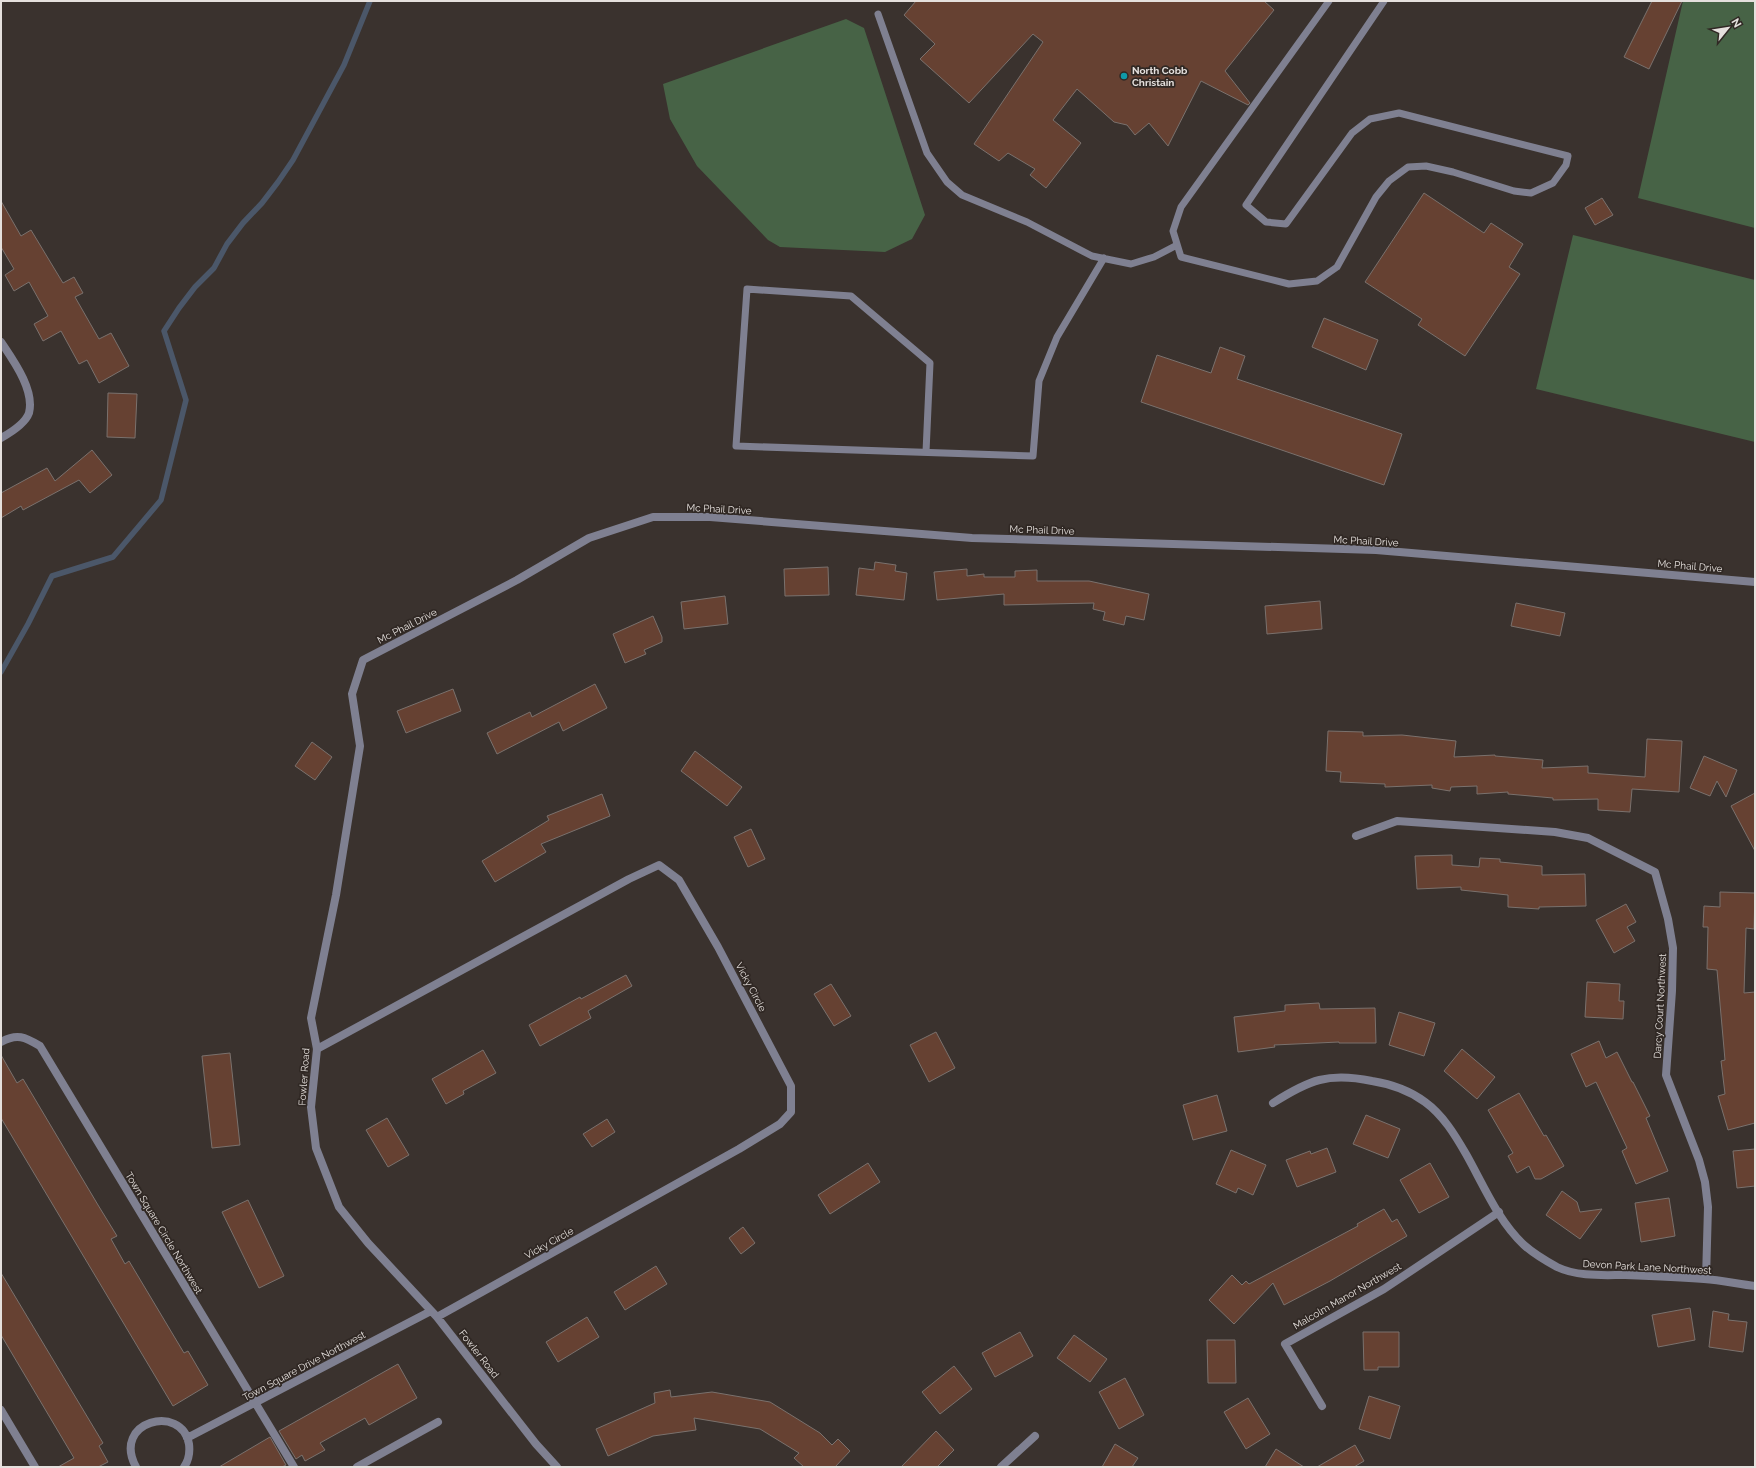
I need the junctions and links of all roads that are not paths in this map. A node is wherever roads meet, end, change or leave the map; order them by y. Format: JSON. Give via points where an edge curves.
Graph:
{"nodes":[{"id":1,"x":1330,"y":1,"type":"edge"},
{"id":2,"x":1384,"y":1,"type":"edge"},
{"id":3,"x":878,"y":14,"type":"dead end"},
{"id":4,"x":1177,"y":245,"type":"junction"},
{"id":5,"x":1104,"y":258,"type":"junction"},
{"id":6,"x":1,"y":342,"type":"edge"},
{"id":7,"x":1,"y":438,"type":"edge"},
{"id":8,"x":926,"y":452,"type":"junction"},
{"id":9,"x":1755,"y":582,"type":"edge"},
{"id":10,"x":363,"y":660,"type":"joint"},
{"id":11,"x":1356,"y":836,"type":"dead end"},
{"id":12,"x":1,"y":1042,"type":"edge"},
{"id":13,"x":317,"y":1049,"type":"junction"},
{"id":14,"x":1273,"y":1103,"type":"dead end"},
{"id":15,"x":1499,"y":1212,"type":"junction"},
{"id":16,"x":1706,"y":1279,"type":"junction"},
{"id":17,"x":1755,"y":1286,"type":"edge"},
{"id":18,"x":431,"y":1311,"type":"junction"},
{"id":19,"x":437,"y":1317,"type":"junction"},
{"id":20,"x":255,"y":1403,"type":"junction"},
{"id":21,"x":1322,"y":1406,"type":"dead end"},
{"id":22,"x":1,"y":1410,"type":"edge"},
{"id":23,"x":438,"y":1422,"type":"dead end"},
{"id":24,"x":1035,"y":1436,"type":"dead end"},
{"id":25,"x":187,"y":1438,"type":"junction"},
{"id":26,"x":35,"y":1467,"type":"edge"},
{"id":27,"x":136,"y":1467,"type":"edge"},
{"id":28,"x":184,"y":1467,"type":"edge"},
{"id":29,"x":294,"y":1467,"type":"edge"},
{"id":30,"x":357,"y":1467,"type":"edge"},
{"id":31,"x":557,"y":1467,"type":"edge"},
{"id":32,"x":1001,"y":1467,"type":"edge"}],
"edges":[{"from":1,"to":4,"type":"lane","via":[[1181,207],[1173,231]]},
{"from":2,"to":4,"type":"lane","via":[[1246,204],[1266,222],[1286,224],[1352,133],[1370,119],[1399,113],[1568,156],[1566,165],[1553,183],[1531,192],[1514,191],[1453,172],[1426,166],[1408,166],[1389,182],[1376,198],[1337,267],[1317,281],[1289,284],[1181,258]]},
{"from":3,"to":5,"type":"lane","via":[[927,153],[947,182],[962,195],[1027,222],[1092,256]]},
{"from":4,"to":5,"type":"lane","via":[[1154,257],[1131,264]]},
{"from":5,"to":8,"type":"lane","via":[[1057,336],[1039,380],[1033,456]]},
{"from":6,"to":7,"type":"street","via":[[26,385],[30,401],[26,418]]},
{"from":8,"to":8,"type":"lane","via":[[736,446],[747,289],[851,296],[930,363]]},
{"from":9,"to":10,"type":"street","name":"Mc Phail Drive","via":[[1376,550],[972,538],[710,517],[653,517],[589,538],[517,580]]},
{"from":10,"to":13,"type":"street","name":"Fowler Road","via":[[352,694],[360,746],[336,895],[311,1018]]},
{"from":11,"to":16,"type":"street","name":"Darcy Court Northwest","via":[[1397,821],[1556,832],[1588,838],[1655,872],[1668,919],[1672,948],[1672,991],[1666,1075],[1705,1182],[1708,1207]]},
{"from":12,"to":20,"type":"street","name":"Town Square Circle Northwest","via":[[8,1038],[25,1037],[40,1046]]},
{"from":13,"to":18,"type":"street","name":"Fowler Road","via":[[311,1107],[316,1148],[339,1207],[368,1243]]},
{"from":13,"to":19,"type":"street","name":"Vicky Circle","via":[[629,878],[659,865],[679,880],[718,947],[791,1086],[791,1112],[780,1124]]},
{"from":14,"to":15,"type":"street","name":"Devon Park Lane Northwest","via":[[1299,1086],[1314,1080],[1338,1077],[1387,1084],[1410,1092],[1439,1114],[1454,1133]]},
{"from":15,"to":16,"type":"street","name":"Devon Park Lane Northwest","via":[[1525,1246],[1541,1258],[1566,1270],[1600,1275]]},
{"from":15,"to":21,"type":"street","name":"Malcolm Manor Northwest","via":[[1384,1289],[1285,1344]]},
{"from":16,"to":17,"type":"street","name":"Devon Park Lane Northwest"},
{"from":18,"to":19,"type":"street","name":"Fowler Road"},
{"from":18,"to":20,"type":"street","name":"Town Square Drive Northwest"},
{"from":19,"to":31,"type":"street","name":"Fowler Road","via":[[536,1444]]},
{"from":20,"to":25,"type":"street","name":"Town Square Drive Northwest"},
{"from":20,"to":29,"type":"street","name":"Town Square Circle Northwest"},
{"from":22,"to":26,"type":"street"},
{"from":23,"to":30,"type":"street"},
{"from":24,"to":32,"type":"street"},
{"from":25,"to":27,"type":"street","via":[[174,1424],[163,1420],[152,1421],[141,1427],[130,1447]]},
{"from":25,"to":28,"type":"street","via":[[190,1452]]}]}
